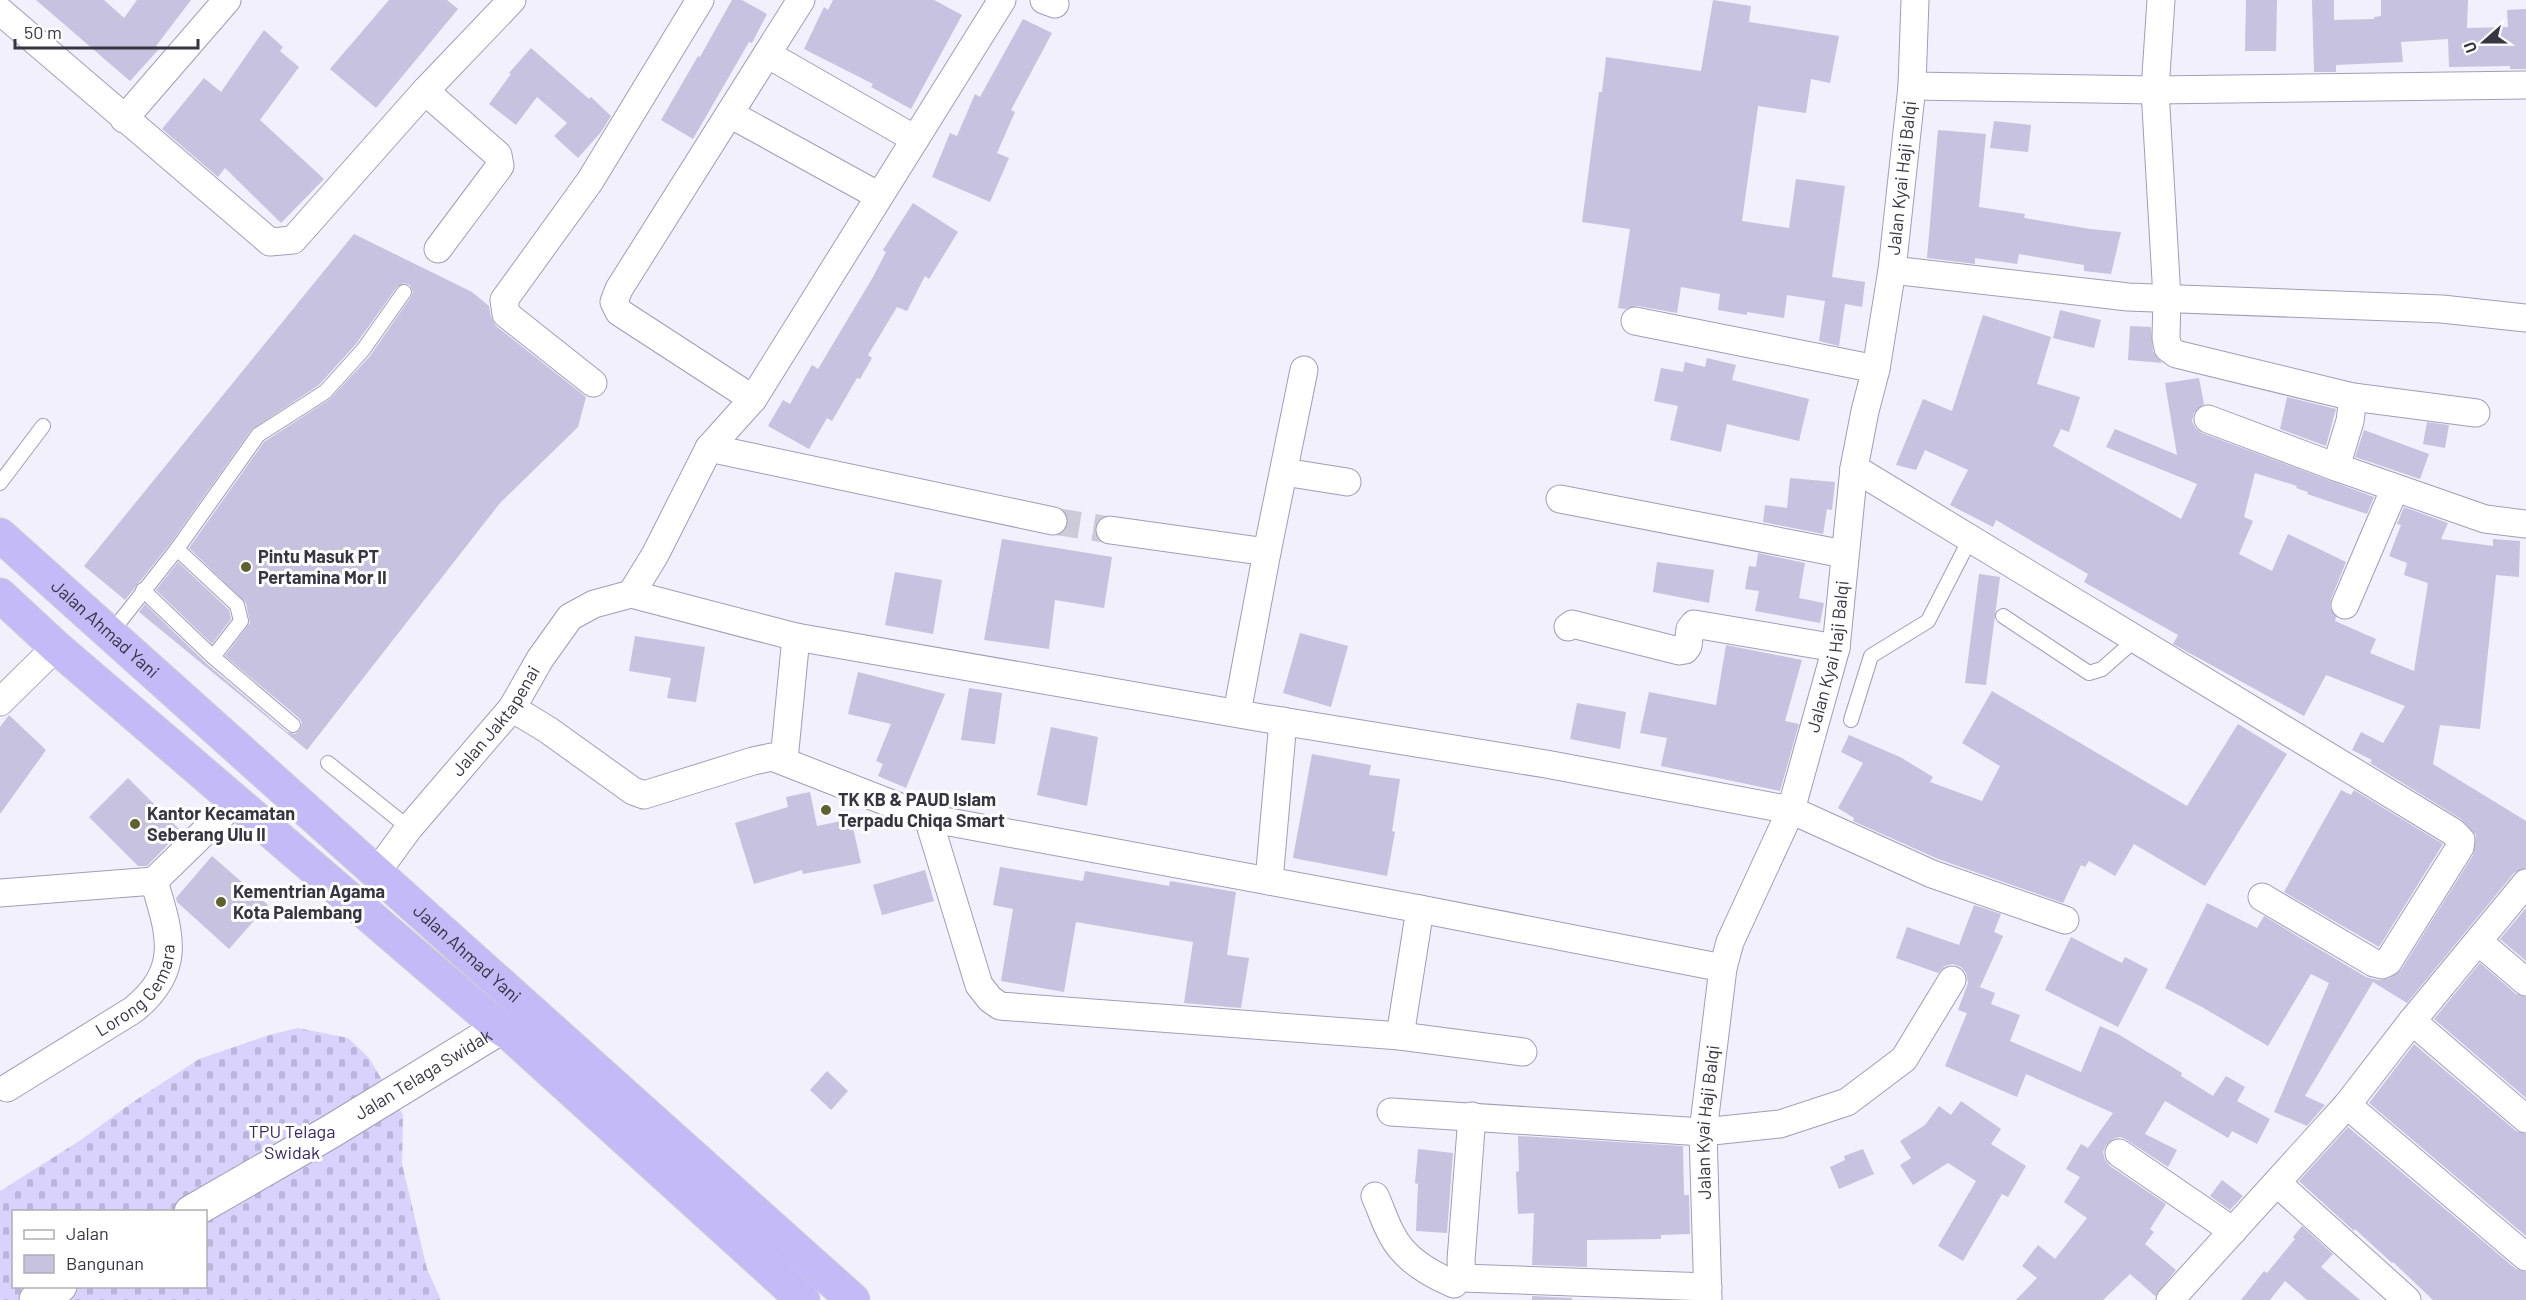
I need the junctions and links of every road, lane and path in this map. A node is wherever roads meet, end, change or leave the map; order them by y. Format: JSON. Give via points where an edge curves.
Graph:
{"nodes":[{"id":1,"x":227,"y":0,"type":"edge"},
{"id":2,"x":512,"y":0,"type":"edge"},
{"id":3,"x":700,"y":0,"type":"edge"},
{"id":4,"x":801,"y":0,"type":"edge"},
{"id":5,"x":1002,"y":0,"type":"edge"},
{"id":6,"x":1915,"y":0,"type":"edge"},
{"id":7,"x":2161,"y":0,"type":"edge"},
{"id":8,"x":0,"y":11,"type":"edge"},
{"id":9,"x":767,"y":54,"type":"junction"},
{"id":10,"x":2526,"y":85,"type":"edge"},
{"id":11,"x":1912,"y":86,"type":"junction"},
{"id":12,"x":2155,"y":90,"type":"junction"},
{"id":13,"x":425,"y":91,"type":"junction"},
{"id":14,"x":730,"y":114,"type":"junction"},
{"id":15,"x":124,"y":119,"type":"junction"},
{"id":16,"x":915,"y":139,"type":"junction"},
{"id":17,"x":879,"y":196,"type":"junction"},
{"id":18,"x":438,"y":249,"type":"dead end"},
{"id":19,"x":1892,"y":270,"type":"junction"},
{"id":20,"x":404,"y":292,"type":"dead end"},
{"id":21,"x":2167,"y":298,"type":"junction"},
{"id":22,"x":2526,"y":318,"type":"edge"},
{"id":23,"x":1635,"y":321,"type":"dead end"},
{"id":24,"x":1876,"y":369,"type":"junction"},
{"id":25,"x":1304,"y":370,"type":"dead end"},
{"id":26,"x":593,"y":383,"type":"dead end"},
{"id":27,"x":2353,"y":397,"type":"junction"},
{"id":28,"x":753,"y":399,"type":"junction"},
{"id":29,"x":2476,"y":413,"type":"dead end"},
{"id":30,"x":2208,"y":419,"type":"dead end"},
{"id":31,"x":43,"y":426,"type":"dead end"},
{"id":32,"x":709,"y":448,"type":"junction"},
{"id":33,"x":2336,"y":467,"type":"junction"},
{"id":34,"x":1854,"y":468,"type":"junction"},
{"id":35,"x":1284,"y":472,"type":"junction"},
{"id":36,"x":1347,"y":482,"type":"dead end"},
{"id":37,"x":0,"y":483,"type":"edge"},
{"id":38,"x":2395,"y":488,"type":"junction"},
{"id":39,"x":1560,"y":499,"type":"dead end"},
{"id":40,"x":1053,"y":521,"type":"tunnel mouth"},
{"id":41,"x":2526,"y":524,"type":"edge"},
{"id":42,"x":1110,"y":530,"type":"tunnel mouth"},
{"id":43,"x":0,"y":535,"type":"edge"},
{"id":44,"x":1970,"y":539,"type":"junction"},
{"id":45,"x":177,"y":549,"type":"junction"},
{"id":46,"x":1267,"y":552,"type":"junction"},
{"id":47,"x":1844,"y":554,"type":"junction"},
{"id":48,"x":143,"y":590,"type":"junction"},
{"id":49,"x":631,"y":594,"type":"junction"},
{"id":50,"x":0,"y":595,"type":"edge"},
{"id":51,"x":2345,"y":604,"type":"dead end"},
{"id":52,"x":2003,"y":616,"type":"dead end"},
{"id":53,"x":1568,"y":627,"type":"dead end"},
{"id":54,"x":110,"y":634,"type":"junction"},
{"id":55,"x":796,"y":637,"type":"junction"},
{"id":56,"x":2136,"y":639,"type":"junction"},
{"id":57,"x":56,"y":647,"type":"junction"},
{"id":58,"x":1836,"y":648,"type":"junction"},
{"id":59,"x":213,"y":657,"type":"junction"},
{"id":60,"x":0,"y":702,"type":"edge"},
{"id":61,"x":512,"y":708,"type":"junction"},
{"id":62,"x":1237,"y":713,"type":"junction"},
{"id":63,"x":1851,"y":720,"type":"dead end"},
{"id":64,"x":1283,"y":721,"type":"junction"},
{"id":65,"x":293,"y":725,"type":"dead end"},
{"id":66,"x":784,"y":760,"type":"junction"},
{"id":67,"x":328,"y":763,"type":"dead end"},
{"id":68,"x":236,"y":801,"type":"junction"},
{"id":69,"x":1791,"y":810,"type":"junction"},
{"id":70,"x":928,"y":818,"type":"junction"},
{"id":71,"x":409,"y":828,"type":"junction"},
{"id":72,"x":376,"y":873,"type":"junction"},
{"id":73,"x":154,"y":881,"type":"junction"},
{"id":74,"x":1269,"y":881,"type":"junction"},
{"id":75,"x":2526,"y":883,"type":"edge"},
{"id":76,"x":0,"y":893,"type":"edge"},
{"id":77,"x":2262,"y":897,"type":"dead end"},
{"id":78,"x":1420,"y":909,"type":"junction"},
{"id":79,"x":2065,"y":920,"type":"dead end"},
{"id":80,"x":2479,"y":942,"type":"junction"},
{"id":81,"x":1723,"y":968,"type":"junction"},
{"id":82,"x":1952,"y":980,"type":"dead end"},
{"id":83,"x":2526,"y":982,"type":"edge"},
{"id":84,"x":526,"y":1008,"type":"junction"},
{"id":85,"x":2412,"y":1021,"type":"junction"},
{"id":86,"x":500,"y":1029,"type":"junction"},
{"id":87,"x":1400,"y":1036,"type":"junction"},
{"id":88,"x":1522,"y":1052,"type":"dead end"},
{"id":89,"x":7,"y":1088,"type":"dead end"},
{"id":90,"x":2347,"y":1105,"type":"junction"},
{"id":91,"x":1391,"y":1113,"type":"dead end"},
{"id":92,"x":1472,"y":1116,"type":"junction"},
{"id":93,"x":2526,"y":1119,"type":"edge"},
{"id":94,"x":1703,"y":1132,"type":"junction"},
{"id":95,"x":2119,"y":1153,"type":"dead end"},
{"id":96,"x":2277,"y":1183,"type":"junction"},
{"id":97,"x":1375,"y":1197,"type":"dead end"},
{"id":98,"x":194,"y":1210,"type":"edge"},
{"id":99,"x":2233,"y":1231,"type":"junction"},
{"id":100,"x":2526,"y":1257,"type":"edge"},
{"id":101,"x":1456,"y":1287,"type":"edge"},
{"id":102,"x":58,"y":1288,"type":"edge"},
{"id":103,"x":1708,"y":1294,"type":"edge"},
{"id":104,"x":36,"y":1300,"type":"edge"},
{"id":105,"x":803,"y":1300,"type":"edge"},
{"id":106,"x":853,"y":1300,"type":"edge"},
{"id":107,"x":2170,"y":1300,"type":"edge"},
{"id":108,"x":2407,"y":1300,"type":"edge"}],
"edges":[{"from":1,"to":15,"type":"street"},
{"from":2,"to":13,"type":"street"},
{"from":3,"to":26,"type":"street","via":[[590,181],[504,300],[506,314]]},
{"from":4,"to":9,"type":"street"},
{"from":5,"to":16,"type":"street"},
{"from":6,"to":11,"type":"street","name":"Jalan Kyai Haji Balqi"},
{"from":7,"to":12,"type":"street"},
{"from":8,"to":15,"type":"street"},
{"from":9,"to":14,"type":"street"},
{"from":9,"to":16,"type":"street"},
{"from":10,"to":12,"type":"street"},
{"from":11,"to":12,"type":"street"},
{"from":11,"to":19,"type":"street","name":"Jalan Kyai Haji Balqi"},
{"from":12,"to":21,"type":"street"},
{"from":13,"to":15,"type":"street","via":[[293,240],[282,242],[270,242]]},
{"from":13,"to":18,"type":"street","via":[[501,161]]},
{"from":14,"to":17,"type":"street"},
{"from":14,"to":28,"type":"street","via":[[614,302],[619,312]]},
{"from":16,"to":17,"type":"street"},
{"from":17,"to":28,"type":"street"},
{"from":19,"to":21,"type":"street"},
{"from":19,"to":24,"type":"street","name":"Jalan Kyai Haji Balqi"},
{"from":20,"to":45,"type":"lane","via":[[363,350],[325,392],[258,435]]},
{"from":21,"to":22,"type":"street","via":[[2442,309]]},
{"from":21,"to":27,"type":"street","via":[[2166,338],[2176,354]]},
{"from":23,"to":24,"type":"street"},
{"from":24,"to":34,"type":"street","name":"Jalan Kyai Haji Balqi"},
{"from":25,"to":35,"type":"street"},
{"from":27,"to":29,"type":"street"},
{"from":27,"to":33,"type":"street"},
{"from":28,"to":32,"type":"street"},
{"from":30,"to":33,"type":"street"},
{"from":31,"to":37,"type":"lane"},
{"from":32,"to":40,"type":"street"},
{"from":32,"to":49,"type":"street"},
{"from":33,"to":38,"type":"street"},
{"from":34,"to":44,"type":"street"},
{"from":34,"to":47,"type":"street","name":"Jalan Kyai Haji Balqi"},
{"from":35,"to":36,"type":"street"},
{"from":35,"to":46,"type":"street"},
{"from":38,"to":41,"type":"street","via":[[2485,519]]},
{"from":38,"to":51,"type":"street"},
{"from":39,"to":47,"type":"street"},
{"from":42,"to":46,"type":"street"},
{"from":43,"to":54,"type":"highway","name":"Jalan Ahmad Yani"},
{"from":44,"to":56,"type":"street"},
{"from":44,"to":63,"type":"lane","via":[[1928,621],[1871,656]]},
{"from":45,"to":48,"type":"lane"},
{"from":45,"to":59,"type":"lane","via":[[240,610],[241,621]]},
{"from":46,"to":62,"type":"street"},
{"from":47,"to":58,"type":"street","name":"Jalan Kyai Haji Balqi"},
{"from":48,"to":54,"type":"lane"},
{"from":48,"to":59,"type":"lane"},
{"from":49,"to":55,"type":"street"},
{"from":49,"to":61,"type":"street","name":"Jalan Jaktapenai","via":[[594,604],[570,617]]},
{"from":50,"to":57,"type":"highway","name":"Jalan Ahmad Yani"},
{"from":52,"to":56,"type":"lane","via":[[2089,673],[2102,669]]},
{"from":53,"to":58,"type":"street","via":[[1572,624],[1679,651],[1688,646],[1694,624]]},
{"from":54,"to":72,"type":"highway","name":"Jalan Ahmad Yani"},
{"from":55,"to":62,"type":"street"},
{"from":55,"to":66,"type":"street"},
{"from":56,"to":77,"type":"street","via":[[2461,840],[2388,962],[2382,965]]},
{"from":57,"to":60,"type":"street"},
{"from":57,"to":68,"type":"highway","name":"Jalan Ahmad Yani"},
{"from":58,"to":69,"type":"street","name":"Jalan Kyai Haji Balqi"},
{"from":59,"to":65,"type":"lane"},
{"from":61,"to":66,"type":"street","via":[[644,795],[763,758]]},
{"from":61,"to":71,"type":"street","name":"Jalan Jaktapenai"},
{"from":62,"to":64,"type":"street"},
{"from":64,"to":69,"type":"street","via":[[1546,764]]},
{"from":64,"to":74,"type":"street"},
{"from":66,"to":70,"type":"street"},
{"from":67,"to":71,"type":"lane"},
{"from":68,"to":73,"type":"street"},
{"from":68,"to":86,"type":"highway","name":"Jalan Ahmad Yani"},
{"from":69,"to":79,"type":"street","via":[[1932,874]]},
{"from":69,"to":81,"type":"street","name":"Jalan Kyai Haji Balqi","via":[[1730,942]]},
{"from":70,"to":74,"type":"street"},
{"from":70,"to":87,"type":"street","via":[[979,985],[1000,1006]]},
{"from":71,"to":72,"type":"street","name":"Jalan Jaktapenai"},
{"from":72,"to":84,"type":"highway","name":"Jalan Ahmad Yani"},
{"from":73,"to":76,"type":"street"},
{"from":73,"to":89,"type":"street","name":"Lorong Cemara","via":[[170,950],[163,974],[150,996]]},
{"from":74,"to":78,"type":"street"},
{"from":75,"to":80,"type":"street"},
{"from":78,"to":81,"type":"street"},
{"from":78,"to":87,"type":"street"},
{"from":80,"to":83,"type":"street"},
{"from":80,"to":85,"type":"street"},
{"from":81,"to":94,"type":"street","name":"Jalan Kyai Haji Balqi"},
{"from":82,"to":94,"type":"street","via":[[1904,1059],[1847,1102],[1780,1124]]},
{"from":84,"to":86,"type":"highway"},
{"from":84,"to":106,"type":"highway","name":"Jalan Ahmad Yani"},
{"from":85,"to":90,"type":"street"},
{"from":85,"to":93,"type":"street"},
{"from":86,"to":98,"type":"street","name":"Jalan Telaga Swidak"},
{"from":86,"to":105,"type":"highway","name":"Jalan Ahmad Yani"},
{"from":87,"to":88,"type":"street"},
{"from":90,"to":96,"type":"street"},
{"from":90,"to":100,"type":"street"},
{"from":91,"to":92,"type":"street"},
{"from":92,"to":94,"type":"street"},
{"from":92,"to":101,"type":"street"},
{"from":94,"to":103,"type":"street","name":"Jalan Kyai Haji Balqi"},
{"from":95,"to":99,"type":"street"},
{"from":96,"to":99,"type":"street"},
{"from":96,"to":108,"type":"street"},
{"from":97,"to":101,"type":"street","via":[[1403,1252]]},
{"from":99,"to":107,"type":"street"},
{"from":101,"to":103,"type":"street"},
{"from":102,"to":104,"type":"street"}]}
